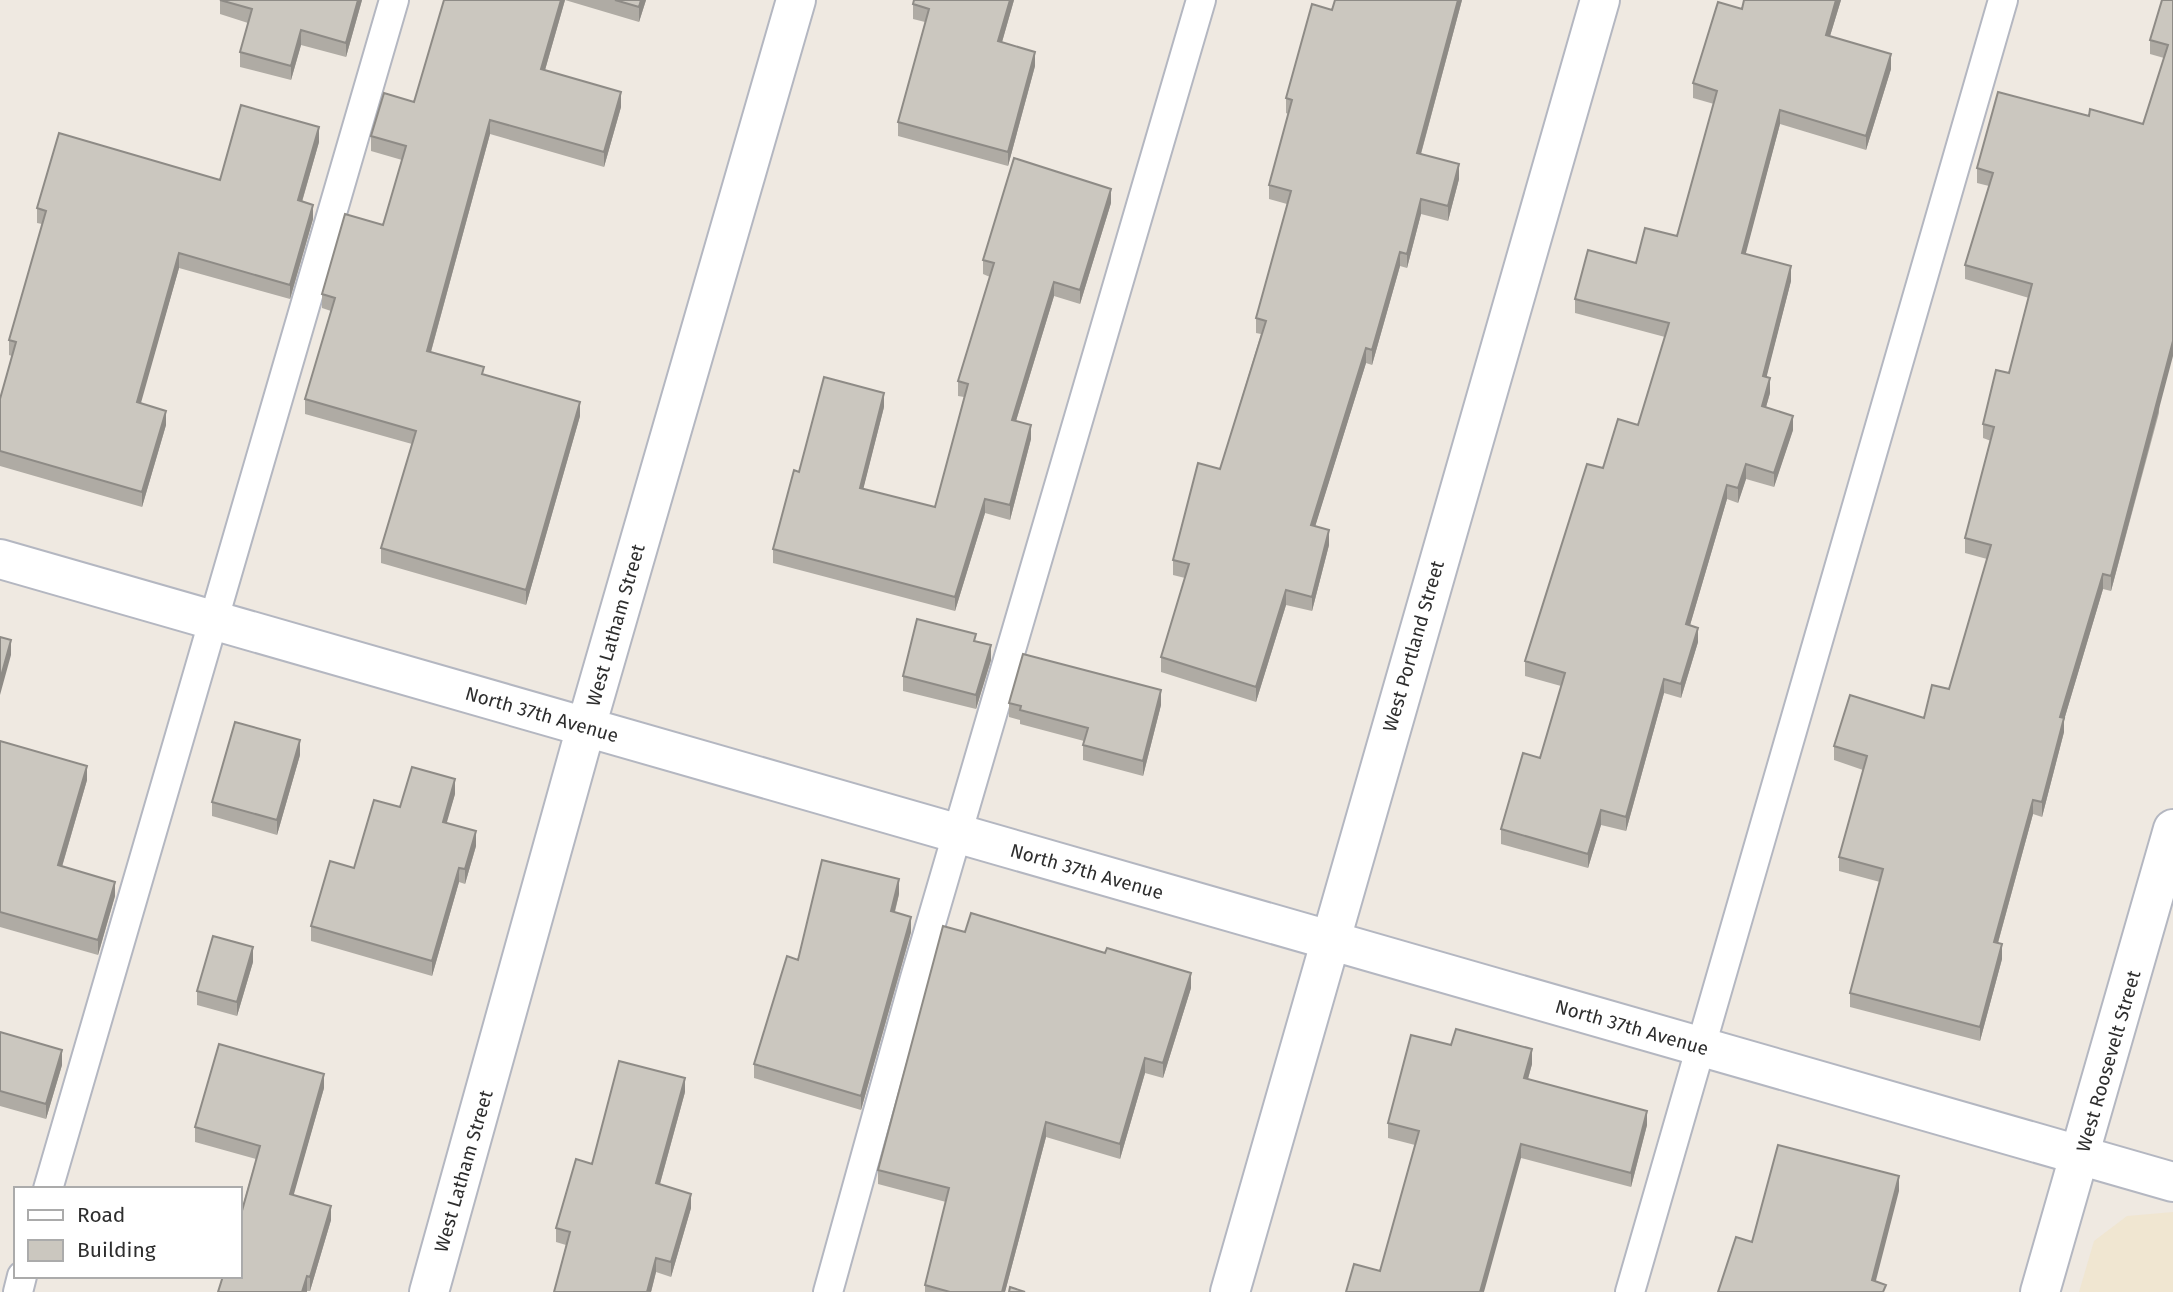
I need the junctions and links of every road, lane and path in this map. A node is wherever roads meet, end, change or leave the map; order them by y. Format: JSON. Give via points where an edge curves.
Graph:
{"nodes":[{"id":1,"x":394,"y":0,"type":"edge"},
{"id":2,"x":796,"y":0,"type":"edge"},
{"id":3,"x":1201,"y":0,"type":"edge"},
{"id":4,"x":1600,"y":0,"type":"edge"},
{"id":5,"x":2003,"y":0,"type":"edge"},
{"id":6,"x":0,"y":559,"type":"edge"},
{"id":7,"x":216,"y":621,"type":"junction"},
{"id":8,"x":586,"y":727,"type":"junction"},
{"id":9,"x":2173,"y":829,"type":"edge"},
{"id":10,"x":959,"y":834,"type":"junction"},
{"id":11,"x":1329,"y":940,"type":"junction"},
{"id":12,"x":1703,"y":1047,"type":"junction"},
{"id":13,"x":2081,"y":1156,"type":"junction"},
{"id":14,"x":2173,"y":1182,"type":"edge"},
{"id":15,"x":49,"y":1187,"type":"edge"},
{"id":16,"x":429,"y":1292,"type":"edge"},
{"id":17,"x":828,"y":1292,"type":"edge"},
{"id":18,"x":1230,"y":1292,"type":"edge"},
{"id":19,"x":1630,"y":1292,"type":"edge"},
{"id":20,"x":2040,"y":1292,"type":"edge"}],
"edges":[{"from":1,"to":7,"type":"lane"},
{"from":2,"to":8,"type":"street","name":"West Latham Street"},
{"from":3,"to":10,"type":"lane"},
{"from":4,"to":11,"type":"street","name":"West Portland Street"},
{"from":5,"to":12,"type":"lane"},
{"from":6,"to":7,"type":"street","name":"North 37th Avenue"},
{"from":7,"to":8,"type":"street","name":"North 37th Avenue"},
{"from":7,"to":15,"type":"lane"},
{"from":8,"to":10,"type":"street","name":"North 37th Avenue"},
{"from":8,"to":16,"type":"street","name":"West Latham Street"},
{"from":9,"to":13,"type":"street","name":"West Roosevelt Street"},
{"from":10,"to":11,"type":"street","name":"North 37th Avenue"},
{"from":10,"to":17,"type":"lane"},
{"from":11,"to":12,"type":"street","name":"North 37th Avenue"},
{"from":11,"to":18,"type":"street","name":"West Portland Street"},
{"from":12,"to":13,"type":"street","name":"North 37th Avenue"},
{"from":12,"to":19,"type":"lane"},
{"from":13,"to":14,"type":"street","name":"North 37th Avenue"},
{"from":13,"to":20,"type":"street","name":"West Roosevelt Street"}]}
